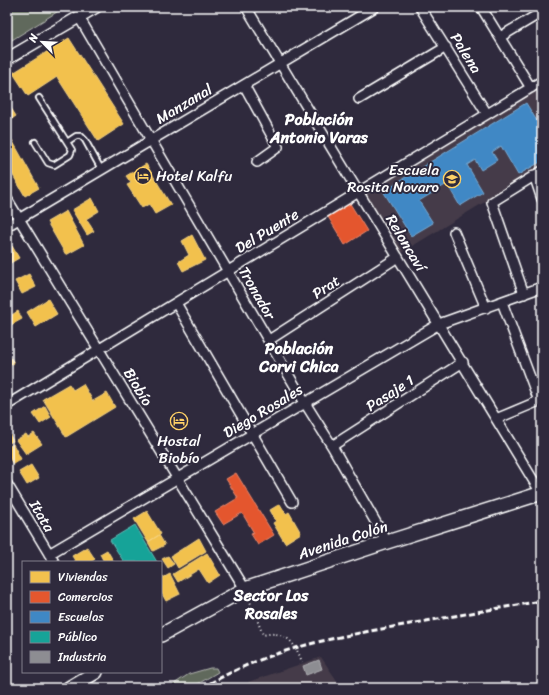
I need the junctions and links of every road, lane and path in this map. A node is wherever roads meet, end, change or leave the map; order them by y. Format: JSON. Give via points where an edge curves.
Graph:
{"nodes":[{"id":1,"x":10,"y":7,"type":"edge"},
{"id":2,"x":96,"y":7,"type":"edge"},
{"id":3,"x":246,"y":7,"type":"edge"},
{"id":4,"x":375,"y":7,"type":"edge"},
{"id":5,"x":420,"y":7,"type":"edge"},
{"id":6,"x":484,"y":8,"type":"edge"},
{"id":7,"x":7,"y":10,"type":"edge"},
{"id":8,"x":542,"y":12,"type":"edge"},
{"id":9,"x":79,"y":17,"type":"junction"},
{"id":10,"x":500,"y":38,"type":"junction"},
{"id":11,"x":446,"y":47,"type":"junction"},
{"id":12,"x":7,"y":59,"type":"edge"},
{"id":13,"x":280,"y":63,"type":"junction"},
{"id":14,"x":542,"y":81,"type":"edge"},
{"id":15,"x":244,"y":85,"type":"junction"},
{"id":16,"x":531,"y":88,"type":"junction"},
{"id":17,"x":39,"y":98,"type":"dead end"},
{"id":18,"x":359,"y":99,"type":"dead end"},
{"id":19,"x":487,"y":114,"type":"junction"},
{"id":20,"x":151,"y":140,"type":"junction"},
{"id":21,"x":35,"y":142,"type":"dead end"},
{"id":22,"x":68,"y":142,"type":"junction"},
{"id":23,"x":257,"y":162,"type":"dead end"},
{"id":24,"x":101,"y":169,"type":"junction"},
{"id":25,"x":538,"y":173,"type":"edge"},
{"id":26,"x":359,"y":192,"type":"junction"},
{"id":27,"x":7,"y":199,"type":"edge"},
{"id":28,"x":542,"y":199,"type":"edge"},
{"id":29,"x":19,"y":218,"type":"junction"},
{"id":30,"x":7,"y":226,"type":"edge"},
{"id":31,"x":454,"y":232,"type":"dead end"},
{"id":32,"x":398,"y":257,"type":"junction"},
{"id":33,"x":228,"y":271,"type":"junction"},
{"id":34,"x":542,"y":287,"type":"edge"},
{"id":35,"x":524,"y":294,"type":"junction"},
{"id":36,"x":502,"y":302,"type":"junction"},
{"id":37,"x":176,"y":303,"type":"junction"},
{"id":38,"x":486,"y":308,"type":"junction"},
{"id":39,"x":439,"y":324,"type":"junction"},
{"id":40,"x":269,"y":340,"type":"junction"},
{"id":41,"x":99,"y":349,"type":"junction"},
{"id":42,"x":463,"y":362,"type":"junction"},
{"id":43,"x":540,"y":401,"type":"edge"},
{"id":44,"x":305,"y":403,"type":"junction"},
{"id":45,"x":7,"y":405,"type":"edge"},
{"id":46,"x":496,"y":419,"type":"junction"},
{"id":47,"x":252,"y":434,"type":"junction"},
{"id":48,"x":332,"y":446,"type":"junction"},
{"id":49,"x":178,"y":478,"type":"junction"},
{"id":50,"x":7,"y":484,"type":"edge"},
{"id":51,"x":542,"y":493,"type":"edge"},
{"id":52,"x":292,"y":502,"type":"dead end"},
{"id":53,"x":387,"y":542,"type":"junction"},
{"id":54,"x":52,"y":558,"type":"edge"},
{"id":55,"x":245,"y":589,"type":"junction"},
{"id":56,"x":162,"y":634,"type":"edge"},
{"id":57,"x":302,"y":662,"type":"dead end"},
{"id":58,"x":94,"y":673,"type":"edge"},
{"id":59,"x":69,"y":688,"type":"edge"}],
"edges":[{"from":1,"to":7,"type":"path"},
{"from":2,"to":9,"type":"street"},
{"from":3,"to":13,"type":"street","name":"Reloncaví"},
{"from":4,"to":13,"type":"street","name":"Manzanal"},
{"from":5,"to":11,"type":"street","name":"Palena"},
{"from":6,"to":10,"type":"street"},
{"from":8,"to":10,"type":"street"},
{"from":9,"to":12,"type":"street"},
{"from":9,"to":20,"type":"street","name":"Tronador"},
{"from":10,"to":16,"type":"street"},
{"from":11,"to":18,"type":"street"},
{"from":11,"to":19,"type":"street","name":"Palena"},
{"from":13,"to":15,"type":"street","name":"Manzanal"},
{"from":13,"to":26,"type":"street","name":"Reloncaví"},
{"from":14,"to":16,"type":"street","name":"Del Puente"},
{"from":15,"to":20,"type":"street","name":"Manzanal"},
{"from":15,"to":23,"type":"street","via":[[278,147]]},
{"from":16,"to":19,"type":"street","name":"Del Puente"},
{"from":17,"to":22,"type":"lane"},
{"from":19,"to":26,"type":"street","name":"Del Puente"},
{"from":20,"to":24,"type":"street","name":"Manzanal"},
{"from":20,"to":33,"type":"street","name":"Tronador"},
{"from":21,"to":22,"type":"lane","via":[[48,163],[54,165],[70,155],[72,150]]},
{"from":22,"to":24,"type":"lane","via":[[76,136],[81,136]]},
{"from":24,"to":29,"type":"street","name":"Manzanal"},
{"from":25,"to":28,"type":"street"},
{"from":25,"to":35,"type":"street","via":[[492,202]]},
{"from":26,"to":32,"type":"street","name":"Reloncaví"},
{"from":26,"to":33,"type":"street","name":"Del Puente"},
{"from":27,"to":29,"type":"street","name":"Biobío"},
{"from":29,"to":30,"type":"street","name":"Manzanal"},
{"from":29,"to":41,"type":"street","name":"Biobío"},
{"from":31,"to":38,"type":"street"},
{"from":32,"to":39,"type":"street","name":"Reloncaví"},
{"from":32,"to":40,"type":"street","name":"Prat"},
{"from":33,"to":37,"type":"street","name":"Del Puente"},
{"from":33,"to":40,"type":"street","name":"Tronador"},
{"from":34,"to":35,"type":"street","name":"Diego Rosales"},
{"from":35,"to":36,"type":"street","name":"Diego Rosales"},
{"from":36,"to":38,"type":"street","name":"Diego Rosales"},
{"from":36,"to":43,"type":"street"},
{"from":37,"to":41,"type":"street","name":"Del Puente"},
{"from":37,"to":47,"type":"street"},
{"from":38,"to":39,"type":"street","name":"Diego Rosales"},
{"from":39,"to":42,"type":"street","name":"Reloncaví"},
{"from":39,"to":44,"type":"street","name":"Diego Rosales"},
{"from":40,"to":44,"type":"street","name":"Tronador"},
{"from":41,"to":45,"type":"street","name":"Del Puente"},
{"from":41,"to":49,"type":"street","name":"Biobío"},
{"from":42,"to":46,"type":"street","name":"Reloncaví"},
{"from":42,"to":48,"type":"street","name":"Pasaje 1"},
{"from":43,"to":46,"type":"street"},
{"from":44,"to":47,"type":"street","name":"Diego Rosales"},
{"from":44,"to":48,"type":"street","name":"Tronador"},
{"from":46,"to":51,"type":"street","name":"Reloncaví"},
{"from":47,"to":49,"type":"street","name":"Diego Rosales"},
{"from":47,"to":52,"type":"street"},
{"from":48,"to":53,"type":"street","name":"Tronador"},
{"from":49,"to":54,"type":"street","name":"Diego Rosales"},
{"from":49,"to":55,"type":"street","name":"Biobío"},
{"from":50,"to":54,"type":"street","name":"Itata"},
{"from":51,"to":53,"type":"main road","name":"Avenida Colón"},
{"from":53,"to":55,"type":"main road","name":"Avenida Colón"},
{"from":55,"to":56,"type":"main road","name":"Avenida Colón"},
{"from":55,"to":57,"type":"path","via":[[263,635],[271,633],[289,639]]},
{"from":58,"to":59,"type":"main road"}]}
